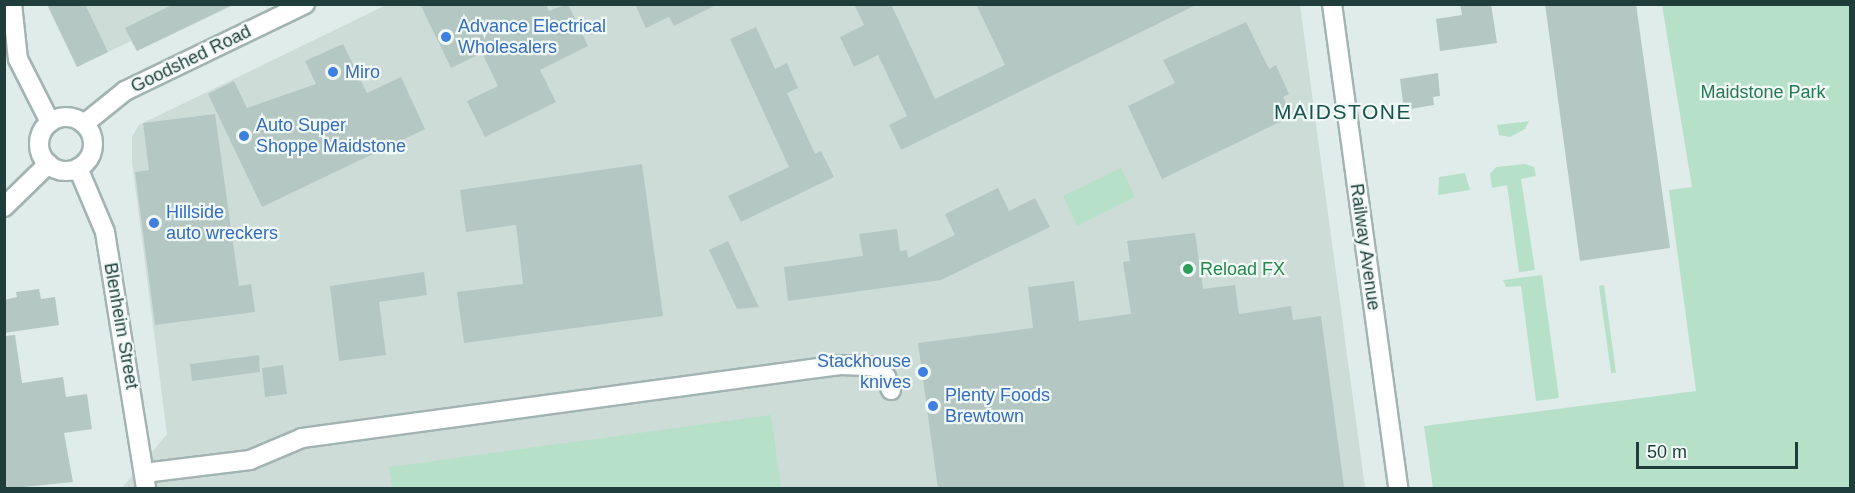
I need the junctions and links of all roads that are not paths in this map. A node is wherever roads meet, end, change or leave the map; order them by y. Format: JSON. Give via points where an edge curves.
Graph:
{"nodes":[{"id":1,"x":12,"y":4,"type":"edge"},
{"id":2,"x":305,"y":4,"type":"edge"},
{"id":3,"x":1332,"y":4,"type":"edge"},
{"id":4,"x":50,"y":122,"type":"junction"},
{"id":5,"x":84,"y":124,"type":"junction"},
{"id":6,"x":48,"y":164,"type":"junction"},
{"id":7,"x":78,"y":168,"type":"junction"},
{"id":8,"x":4,"y":207,"type":"edge"},
{"id":9,"x":891,"y":390,"type":"dead end"},
{"id":10,"x":145,"y":481,"type":"edge"},
{"id":11,"x":1398,"y":489,"type":"edge"}],
"edges":[{"from":1,"to":4,"type":"street","via":[[18,59]]},
{"from":2,"to":5,"type":"street","name":"Goodshed Road","via":[[154,75],[125,91]]},
{"from":3,"to":11,"type":"street","name":"Railway Avenue"},
{"from":4,"to":5,"type":"street","via":[[67,117]]},
{"from":4,"to":6,"type":"street","via":[[39,142]]},
{"from":5,"to":7,"type":"street","via":[[93,147]]},
{"from":6,"to":7,"type":"street","via":[[62,171]]},
{"from":6,"to":8,"type":"street"},
{"from":7,"to":10,"type":"street","name":"Blenheim Street","via":[[105,232]]},
{"from":9,"to":10,"type":"street","via":[[886,377],[875,366],[840,365],[302,438],[250,460]]}]}
